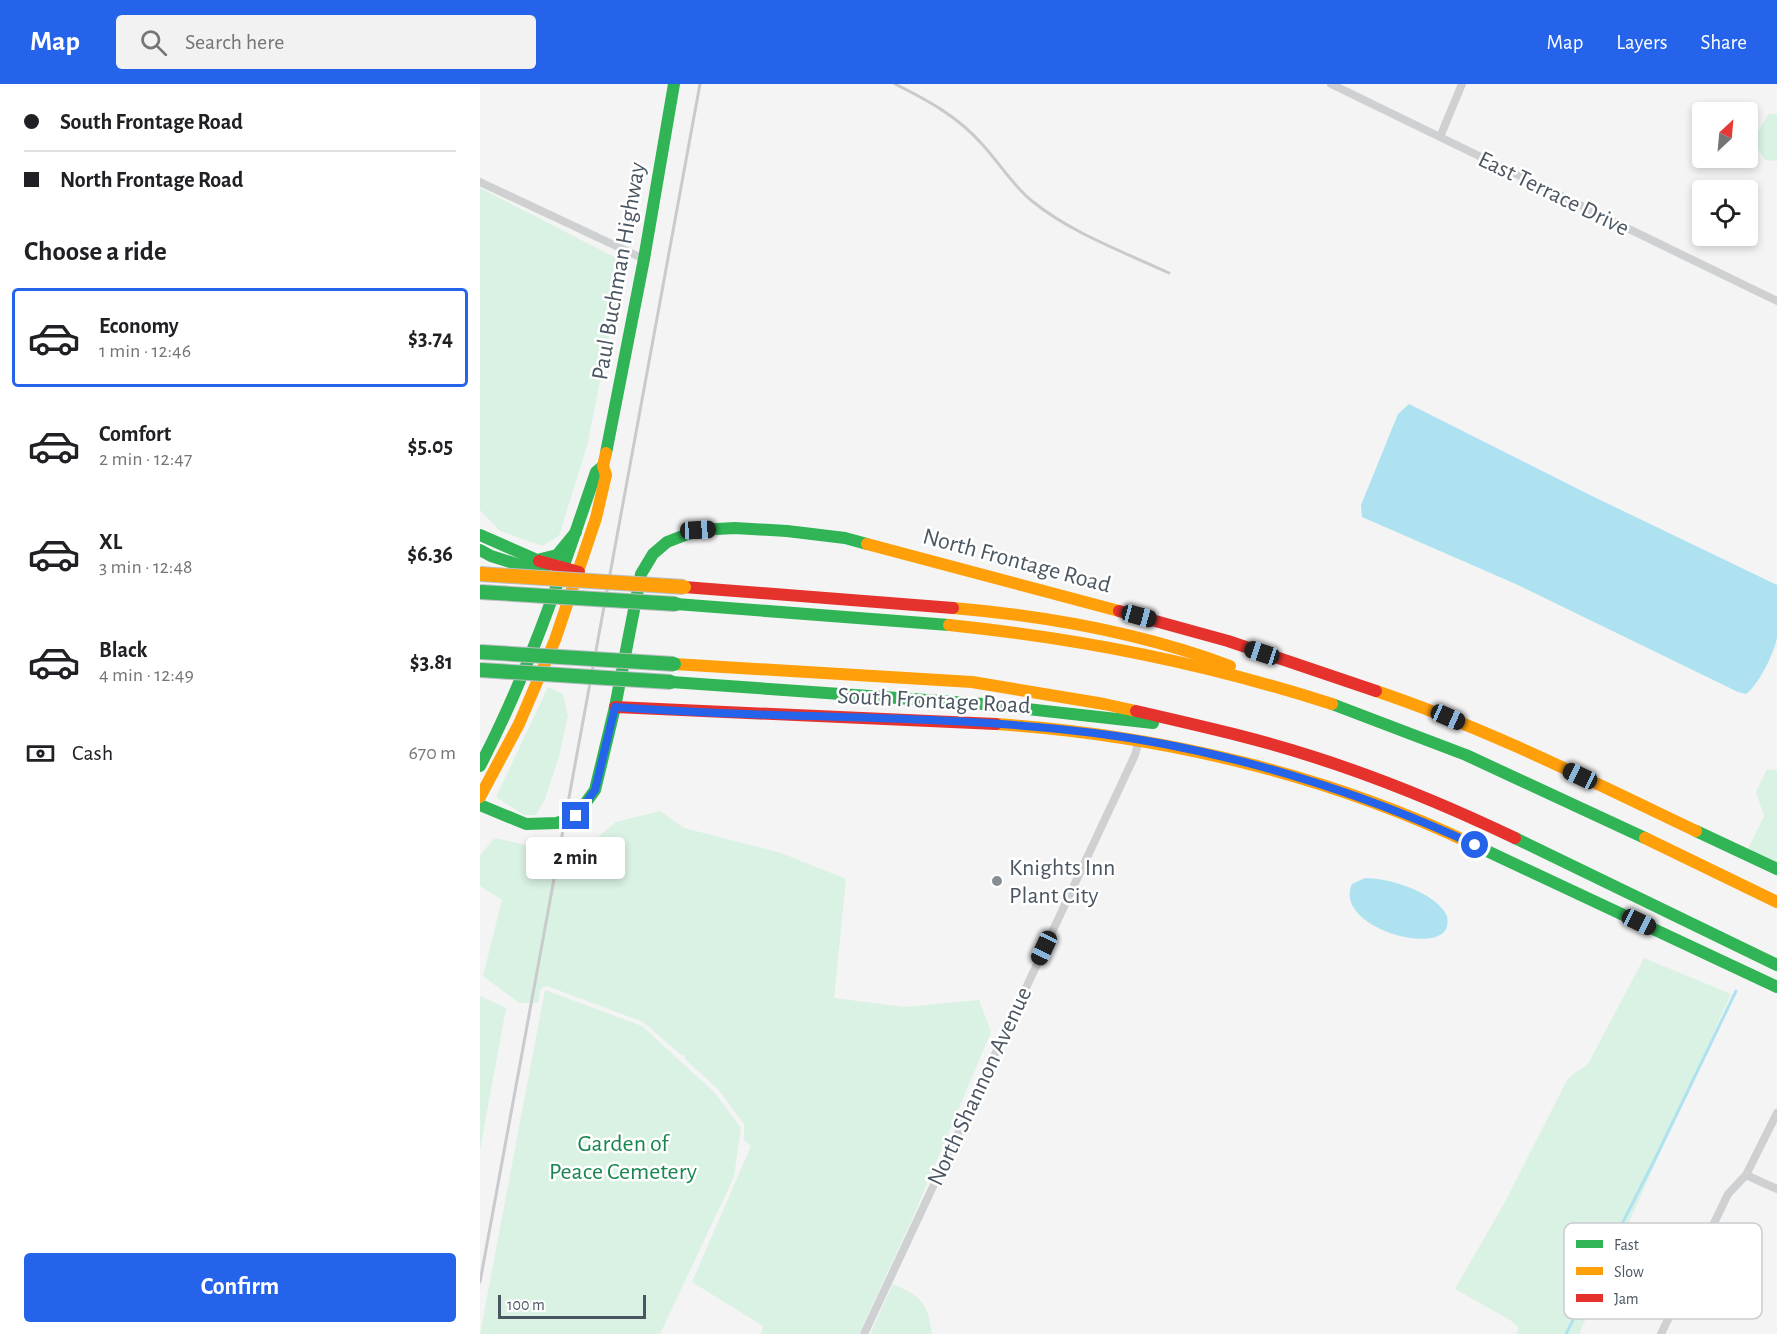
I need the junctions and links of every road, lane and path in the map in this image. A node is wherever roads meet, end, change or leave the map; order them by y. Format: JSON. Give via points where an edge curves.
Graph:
{"nodes":[{"id":1,"x":674,"y":84,"type":"edge"},
{"id":2,"x":1331,"y":84,"type":"edge"},
{"id":3,"x":1462,"y":84,"type":"edge"},
{"id":4,"x":1440,"y":137,"type":"junction"},
{"id":5,"x":480,"y":182,"type":"edge"},
{"id":6,"x":644,"y":259,"type":"junction"},
{"id":7,"x":1777,"y":302,"type":"edge"},
{"id":8,"x":603,"y":466,"type":"junction"},
{"id":9,"x":576,"y":532,"type":"junction"},
{"id":10,"x":480,"y":535,"type":"edge"},
{"id":11,"x":480,"y":549,"type":"edge"},
{"id":12,"x":537,"y":560,"type":"junction"},
{"id":13,"x":562,"y":573,"type":"junction"},
{"id":14,"x":480,"y":574,"type":"edge"},
{"id":15,"x":578,"y":577,"type":"junction"},
{"id":16,"x":480,"y":592,"type":"edge"},
{"id":17,"x":480,"y":652,"type":"edge"},
{"id":18,"x":480,"y":670,"type":"edge"},
{"id":19,"x":1293,"y":693,"type":"junction"},
{"id":20,"x":615,"y":707,"type":"junction"},
{"id":21,"x":500,"y":729,"type":"junction"},
{"id":22,"x":1228,"y":732,"type":"junction"},
{"id":23,"x":1139,"y":740,"type":"junction"},
{"id":24,"x":480,"y":750,"type":"edge"},
{"id":25,"x":480,"y":766,"type":"edge"},
{"id":26,"x":480,"y":797,"type":"edge"},
{"id":27,"x":480,"y":805,"type":"edge"},
{"id":28,"x":1777,"y":869,"type":"edge"},
{"id":29,"x":1777,"y":902,"type":"edge"},
{"id":30,"x":1777,"y":965,"type":"edge"},
{"id":31,"x":1777,"y":987,"type":"edge"},
{"id":32,"x":1777,"y":1113,"type":"edge"},
{"id":33,"x":1746,"y":1175,"type":"junction"},
{"id":34,"x":1777,"y":1189,"type":"edge"},
{"id":35,"x":1714,"y":1223,"type":"edge"},
{"id":36,"x":1668,"y":1319,"type":"edge"},
{"id":37,"x":864,"y":1334,"type":"edge"},
{"id":38,"x":1661,"y":1334,"type":"edge"}],
"edges":[{"from":1,"to":6,"type":"main road","name":"Paul Buchman Highway"},
{"from":2,"to":4,"type":"street","name":"East Terrace Drive"},
{"from":3,"to":4,"type":"street"},
{"from":4,"to":7,"type":"street","name":"East Terrace Drive"},
{"from":5,"to":6,"type":"street"},
{"from":6,"to":8,"type":"main road","name":"Paul Buchman Highway"},
{"from":8,"to":9,"type":"main road","name":"Paul Buchman Highway","via":[[596,472]]},
{"from":8,"to":15,"type":"main road","name":"Paul Buchman Highway","via":[[606,475]]},
{"from":9,"to":12,"type":"main road","via":[[557,555]]},
{"from":9,"to":13,"type":"main road","name":"Paul Buchman Highway"},
{"from":10,"to":12,"type":"main road"},
{"from":11,"to":13,"type":"main road","via":[[491,556]]},
{"from":12,"to":13,"type":"main road"},
{"from":13,"to":15,"type":"main road"},
{"from":13,"to":21,"type":"main road","name":"Paul Buchman Highway"},
{"from":14,"to":19,"type":"main road","bridge":true,"via":[[1014,613],[1063,620],[1214,660]]},
{"from":15,"to":26,"type":"main road","name":"Paul Buchman Highway","via":[[523,716]]},
{"from":16,"to":19,"type":"main road","bridge":true,"via":[[676,604],[1048,637],[1186,663]]},
{"from":17,"to":22,"type":"main road","bridge":true,"via":[[972,682],[1104,704]]},
{"from":18,"to":22,"type":"main road","bridge":true,"via":[[983,704]]},
{"from":19,"to":29,"type":"main road","via":[[1363,715],[1488,764]]},
{"from":20,"to":23,"type":"main road","name":"South Frontage Road","via":[[998,724]]},
{"from":20,"to":27,"type":"main road","name":"North Frontage Road","via":[[595,790],[576,816],[557,823],[526,824]]},
{"from":20,"to":28,"type":"main road","name":"North Frontage Road","via":[[641,574],[653,554],[667,542],[698,530],[735,528],[845,538],[1217,638],[1429,709]]},
{"from":21,"to":24,"type":"main road"},
{"from":21,"to":25,"type":"main road","name":"Paul Buchman Highway"},
{"from":22,"to":30,"type":"main road","via":[[1396,786],[1468,816]]},
{"from":23,"to":31,"type":"main road","name":"South Frontage Road","via":[[1295,777],[1433,825]]},
{"from":23,"to":37,"type":"street","name":"North Shannon Avenue"},
{"from":32,"to":33,"type":"street"},
{"from":33,"to":34,"type":"street"},
{"from":33,"to":35,"type":"street","via":[[1728,1194]]},
{"from":36,"to":38,"type":"street"}]}
